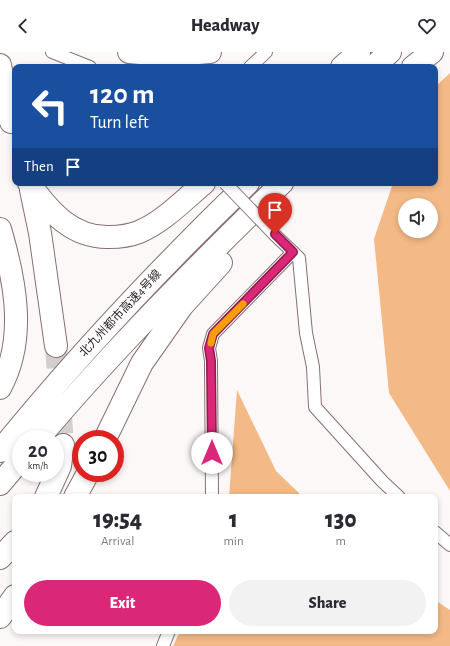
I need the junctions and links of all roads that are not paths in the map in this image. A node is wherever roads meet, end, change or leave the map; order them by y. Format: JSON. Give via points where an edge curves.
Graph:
{"nodes":[{"id":1,"x":52,"y":52,"type":"edge"},
{"id":2,"x":129,"y":52,"type":"edge"},
{"id":3,"x":210,"y":52,"type":"edge"},
{"id":4,"x":266,"y":52,"type":"edge"},
{"id":5,"x":359,"y":52,"type":"edge"},
{"id":6,"x":390,"y":52,"type":"edge"},
{"id":7,"x":432,"y":52,"type":"edge"},
{"id":8,"x":82,"y":64,"type":"edge"},
{"id":9,"x":253,"y":64,"type":"edge"},
{"id":10,"x":345,"y":64,"type":"edge"},
{"id":11,"x":376,"y":64,"type":"edge"},
{"id":12,"x":417,"y":64,"type":"edge"},
{"id":13,"x":0,"y":65,"type":"edge"},
{"id":14,"x":0,"y":96,"type":"edge"},
{"id":15,"x":12,"y":123,"type":"edge"},
{"id":16,"x":12,"y":126,"type":"edge"},
{"id":17,"x":30,"y":186,"type":"edge"},
{"id":18,"x":31,"y":186,"type":"edge"},
{"id":19,"x":200,"y":186,"type":"edge"},
{"id":20,"x":228,"y":186,"type":"edge"},
{"id":21,"x":245,"y":186,"type":"edge"},
{"id":22,"x":279,"y":186,"type":"edge"},
{"id":23,"x":290,"y":186,"type":"edge"},
{"id":24,"x":0,"y":229,"type":"edge"},
{"id":25,"x":0,"y":248,"type":"edge"},
{"id":26,"x":293,"y":252,"type":"junction"},
{"id":27,"x":8,"y":309,"type":"edge"},
{"id":28,"x":0,"y":336,"type":"edge"},
{"id":29,"x":56,"y":346,"type":"tunnel mouth"},
{"id":30,"x":0,"y":388,"type":"edge"},
{"id":31,"x":46,"y":430,"type":"edge"},
{"id":32,"x":109,"y":430,"type":"edge"},
{"id":33,"x":0,"y":451,"type":"edge"},
{"id":34,"x":12,"y":470,"type":"edge"},
{"id":35,"x":53,"y":482,"type":"edge"},
{"id":36,"x":83,"y":482,"type":"edge"},
{"id":37,"x":0,"y":484,"type":"edge"},
{"id":38,"x":47,"y":494,"type":"edge"},
{"id":39,"x":77,"y":494,"type":"edge"},
{"id":40,"x":212,"y":494,"type":"edge"},
{"id":41,"x":396,"y":494,"type":"edge"},
{"id":42,"x":438,"y":535,"type":"edge"},
{"id":43,"x":12,"y":545,"type":"edge"},
{"id":44,"x":450,"y":545,"type":"edge"},
{"id":45,"x":0,"y":558,"type":"edge"},
{"id":46,"x":12,"y":600,"type":"edge"},
{"id":47,"x":0,"y":617,"type":"edge"},
{"id":48,"x":168,"y":634,"type":"edge"},
{"id":49,"x":163,"y":646,"type":"edge"}],
"edges":[{"from":1,"to":8,"type":"street"},
{"from":2,"to":3,"type":"highway","via":[[187,55]]},
{"from":4,"to":9,"type":"street"},
{"from":5,"to":10,"type":"highway"},
{"from":6,"to":11,"type":"highway"},
{"from":7,"to":12,"type":"highway"},
{"from":13,"to":15,"type":"highway"},
{"from":14,"to":16,"type":"highway"},
{"from":17,"to":29,"type":"highway","via":[[40,233]]},
{"from":18,"to":19,"type":"highway","via":[[59,219],[78,232],[99,237],[120,237],[138,232],[157,221]]},
{"from":20,"to":26,"type":"street","bridge":true},
{"from":21,"to":33,"type":"highway","name":"北九州都市高速4号線","via":[[100,334]]},
{"from":22,"to":31,"type":"highway","name":"北九州都市高速4号線","via":[[170,295]]},
{"from":23,"to":32,"type":"highway","via":[[182,306],[161,334],[142,363]]},
{"from":24,"to":27,"type":"highway","via":[[14,288]]},
{"from":25,"to":27,"type":"highway","via":[[11,288]]},
{"from":26,"to":40,"type":"street","via":[[213,334],[209,348]]},
{"from":26,"to":41,"type":"street","via":[[300,258],[315,407]]},
{"from":27,"to":28,"type":"highway"},
{"from":27,"to":30,"type":"highway","via":[[15,339],[10,363]]},
{"from":34,"to":37,"type":"highway"},
{"from":35,"to":38,"type":"highway"},
{"from":36,"to":39,"type":"highway"},
{"from":42,"to":44,"type":"street"},
{"from":43,"to":45,"type":"highway"},
{"from":46,"to":47,"type":"highway"},
{"from":48,"to":49,"type":"street"}]}
